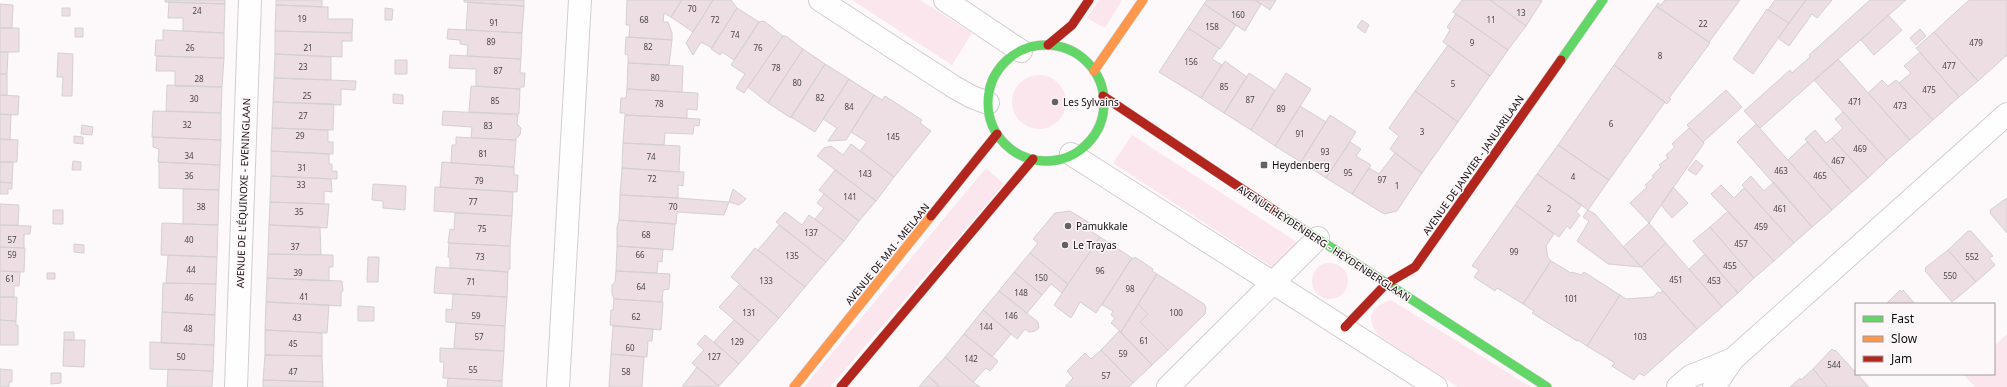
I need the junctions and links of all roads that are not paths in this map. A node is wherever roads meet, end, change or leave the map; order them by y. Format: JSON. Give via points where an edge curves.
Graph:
{"nodes":[{"id":1,"x":250,"y":0,"type":"edge"},
{"id":2,"x":580,"y":0,"type":"edge"},
{"id":3,"x":820,"y":0,"type":"edge"},
{"id":4,"x":945,"y":0,"type":"edge"},
{"id":5,"x":1089,"y":0,"type":"edge"},
{"id":6,"x":1144,"y":0,"type":"edge"},
{"id":7,"x":1603,"y":0,"type":"edge"},
{"id":8,"x":1048,"y":45,"type":"junction"},
{"id":9,"x":1021,"y":51,"type":"junction"},
{"id":10,"x":1094,"y":71,"type":"junction"},
{"id":11,"x":1104,"y":96,"type":"junction"},
{"id":12,"x":988,"y":103,"type":"junction"},
{"id":13,"x":2007,"y":114,"type":"edge"},
{"id":14,"x":997,"y":134,"type":"junction"},
{"id":15,"x":1071,"y":154,"type":"junction"},
{"id":16,"x":1033,"y":159,"type":"junction"},
{"id":17,"x":1318,"y":238,"type":"junction"},
{"id":18,"x":1386,"y":284,"type":"junction"},
{"id":19,"x":1273,"y":285,"type":"junction"},
{"id":20,"x":1345,"y":327,"type":"junction"},
{"id":21,"x":1733,"y":359,"type":"junction"},
{"id":22,"x":236,"y":387,"type":"edge"},
{"id":23,"x":558,"y":387,"type":"edge"},
{"id":24,"x":794,"y":387,"type":"edge"},
{"id":25,"x":841,"y":387,"type":"edge"},
{"id":26,"x":1168,"y":387,"type":"edge"},
{"id":27,"x":1436,"y":387,"type":"edge"},
{"id":28,"x":1547,"y":387,"type":"edge"},
{"id":29,"x":1678,"y":387,"type":"edge"},
{"id":30,"x":1714,"y":387,"type":"edge"}],
"edges":[{"from":1,"to":22,"type":"street","name":"AVENUE DE L'ÉQUINOXE - EVENINGLAAN"},
{"from":2,"to":23,"type":"street"},
{"from":3,"to":12,"type":"street","via":[[954,87]]},
{"from":4,"to":9,"type":"street"},
{"from":5,"to":8,"type":"street","via":[[1075,23]]},
{"from":6,"to":10,"type":"street"},
{"from":7,"to":18,"type":"street","name":"AVENUE DE JANVIER - JANUARILAAN","via":[[1415,267]]},
{"from":8,"to":9,"type":"street","via":[[1034,46]]},
{"from":8,"to":10,"type":"street","via":[[1074,52]]},
{"from":9,"to":12,"type":"street","via":[[1010,58],[994,78],[989,90]]},
{"from":10,"to":11,"type":"street"},
{"from":11,"to":15,"type":"street","via":[[1103,110],[1093,136],[1083,147]]},
{"from":11,"to":17,"type":"street","name":"AVENUE HEYDENBERG - HEYDENBERGLAAN"},
{"from":12,"to":14,"type":"street","via":[[989,114]]},
{"from":13,"to":21,"type":"street"},
{"from":14,"to":16,"type":"street","via":[[1019,154]]},
{"from":14,"to":24,"type":"street","name":"AVENUE DE MAI - MEILAAN"},
{"from":15,"to":16,"type":"street","via":[[1052,160]]},
{"from":15,"to":19,"type":"street"},
{"from":16,"to":25,"type":"street"},
{"from":17,"to":18,"type":"street","name":"AVENUE HEYDENBERG - HEYDENBERGLAAN"},
{"from":17,"to":19,"type":"street"},
{"from":18,"to":20,"type":"street","name":"AVENUE DE JANVIER - JANUARILAAN"},
{"from":18,"to":28,"type":"street","name":"AVENUE HEYDENBERG - HEYDENBERGLAAN"},
{"from":19,"to":20,"type":"street"},
{"from":19,"to":26,"type":"street"},
{"from":20,"to":27,"type":"street"},
{"from":21,"to":29,"type":"street","via":[[1691,376]]},
{"from":21,"to":30,"type":"street"}]}
